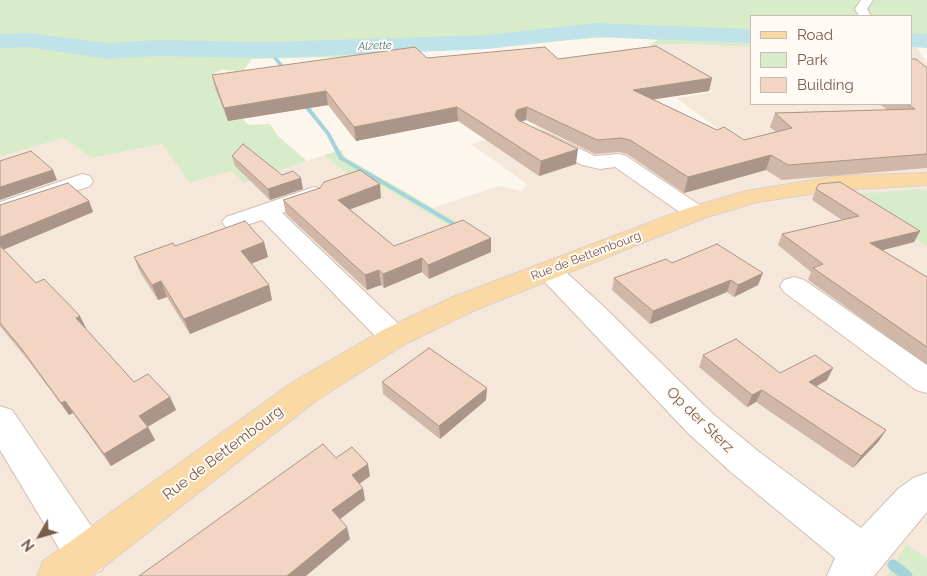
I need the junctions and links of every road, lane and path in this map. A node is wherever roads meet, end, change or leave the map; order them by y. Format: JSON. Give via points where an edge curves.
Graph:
{"nodes":[{"id":1,"x":867,"y":0,"type":"edge"},
{"id":2,"x":864,"y":15,"type":"edge"},
{"id":3,"x":525,"y":128,"type":"edge"},
{"id":4,"x":927,"y":179,"type":"edge"},
{"id":5,"x":82,"y":181,"type":"dead end"},
{"id":6,"x":314,"y":194,"type":"edge"},
{"id":7,"x":0,"y":210,"type":"edge"},
{"id":8,"x":266,"y":211,"type":"junction"},
{"id":9,"x":696,"y":213,"type":"junction"},
{"id":10,"x":234,"y":222,"type":"dead end"},
{"id":11,"x":549,"y":271,"type":"junction"},
{"id":12,"x":794,"y":286,"type":"dead end"},
{"id":13,"x":394,"y":337,"type":"junction"},
{"id":14,"x":927,"y":381,"type":"edge"},
{"id":15,"x":0,"y":420,"type":"edge"},
{"id":16,"x":927,"y":490,"type":"edge"},
{"id":17,"x":856,"y":565,"type":"edge"},
{"id":18,"x":72,"y":566,"type":"edge"}],
"edges":[{"from":1,"to":2,"type":"street","via":[[861,9]]},
{"from":3,"to":9,"type":"street","via":[[590,161],[619,160]]},
{"from":4,"to":9,"type":"main road","name":"Rue de Bettembourg","via":[[795,188]]},
{"from":5,"to":7,"type":"street"},
{"from":6,"to":8,"type":"street"},
{"from":8,"to":10,"type":"street"},
{"from":8,"to":13,"type":"street"},
{"from":9,"to":11,"type":"main road","name":"Rue de Bettembourg"},
{"from":11,"to":13,"type":"main road","name":"Rue de Bettembourg","via":[[463,304]]},
{"from":11,"to":17,"type":"street","name":"Op der Sterz","via":[[701,424]]},
{"from":12,"to":14,"type":"street"},
{"from":13,"to":18,"type":"main road","name":"Rue de Bettembourg","via":[[305,391]]},
{"from":15,"to":18,"type":"street"},
{"from":16,"to":17,"type":"street","name":"Op der Sterz","via":[[912,501]]}]}
